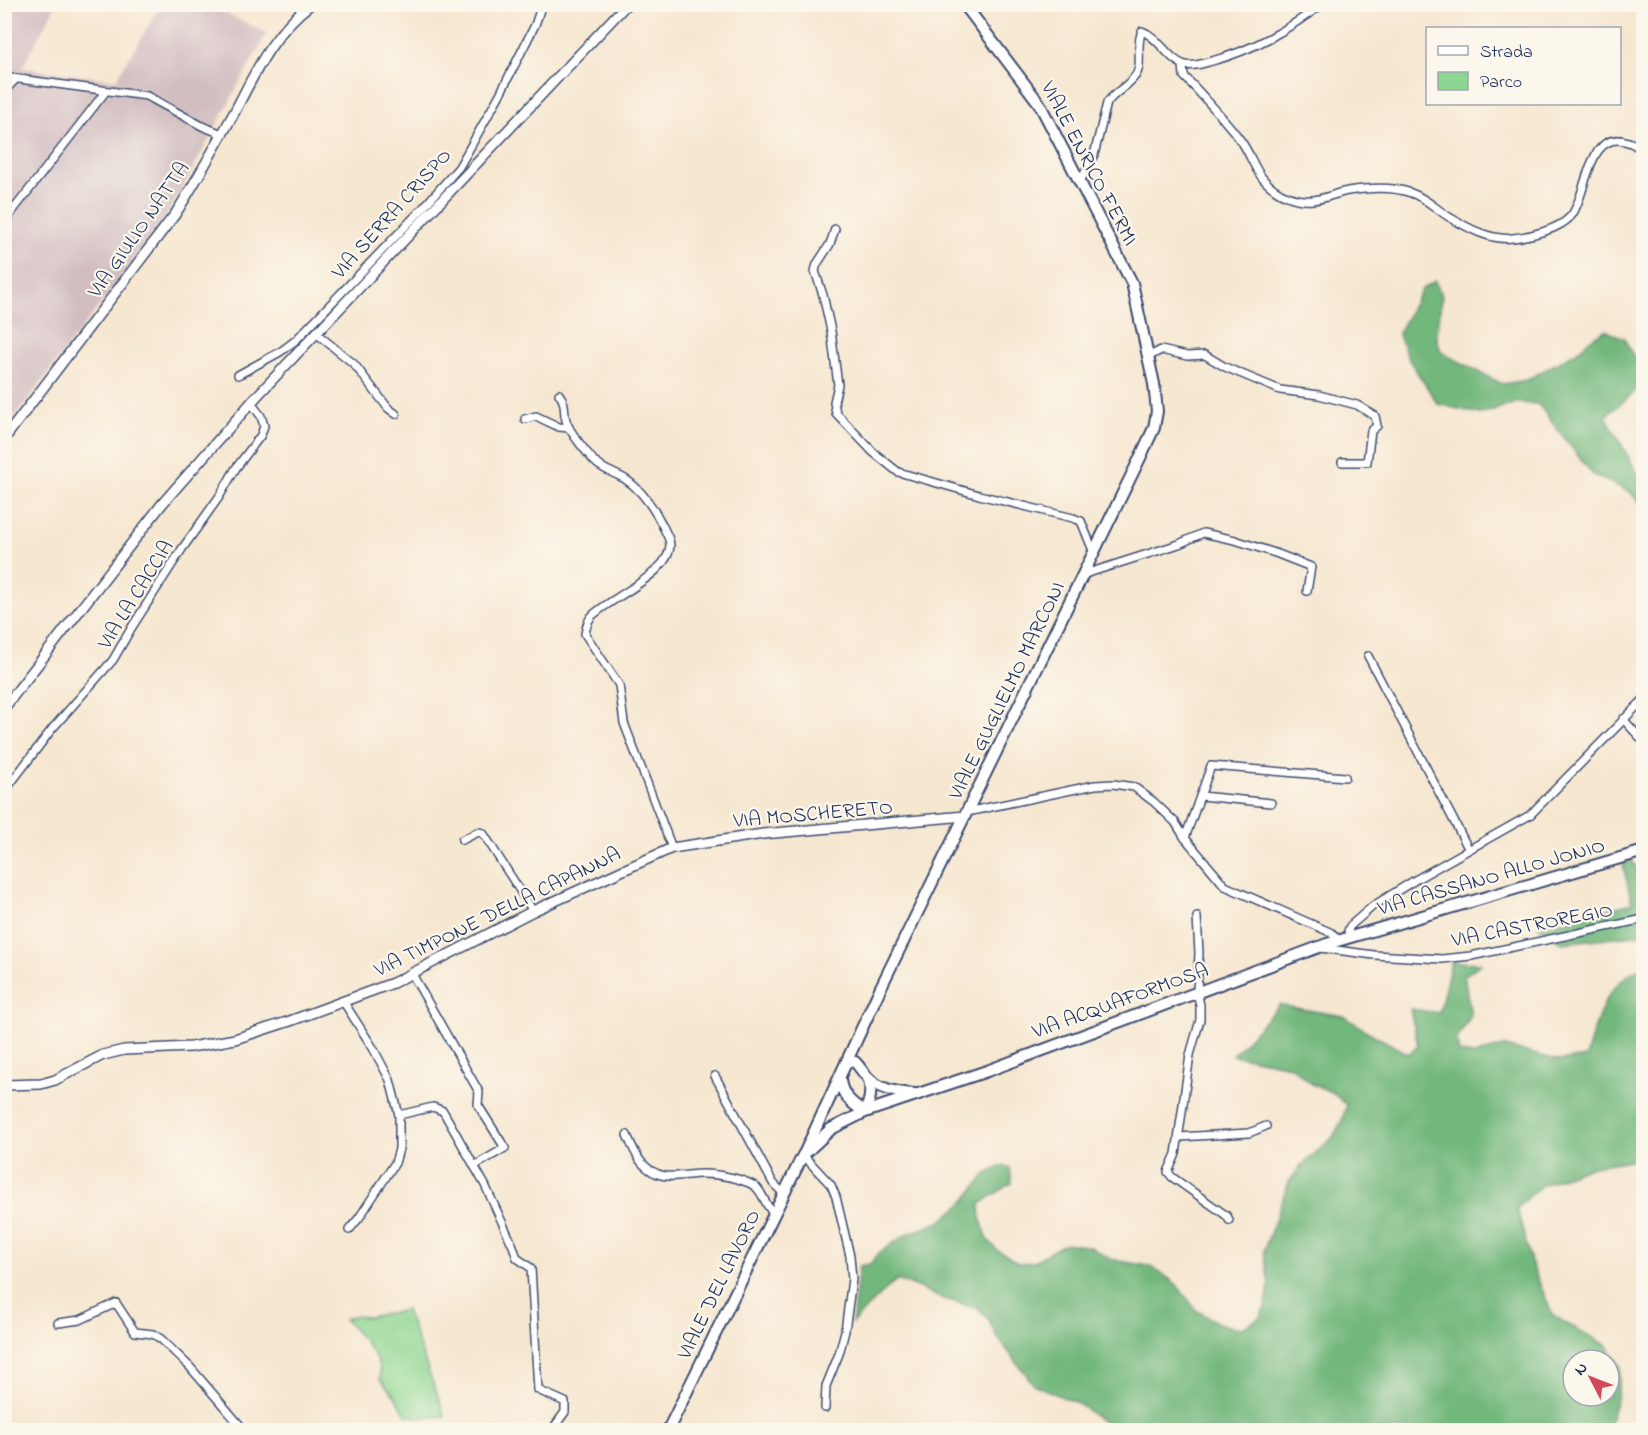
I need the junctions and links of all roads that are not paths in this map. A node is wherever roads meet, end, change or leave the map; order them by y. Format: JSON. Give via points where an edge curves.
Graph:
{"nodes":[{"id":1,"x":311,"y":4,"type":"edge"},
{"id":2,"x":542,"y":4,"type":"edge"},
{"id":3,"x":627,"y":4,"type":"edge"},
{"id":4,"x":964,"y":4,"type":"edge"},
{"id":5,"x":1323,"y":4,"type":"edge"},
{"id":6,"x":1183,"y":65,"type":"junction"},
{"id":7,"x":4,"y":77,"type":"edge"},
{"id":8,"x":16,"y":79,"type":"junction"},
{"id":9,"x":4,"y":91,"type":"edge"},
{"id":10,"x":106,"y":91,"type":"junction"},
{"id":11,"x":222,"y":134,"type":"junction"},
{"id":12,"x":1644,"y":151,"type":"edge"},
{"id":13,"x":1080,"y":182,"type":"junction"},
{"id":14,"x":4,"y":222,"type":"edge"},
{"id":15,"x":835,"y":229,"type":"dead end"},
{"id":16,"x":316,"y":333,"type":"junction"},
{"id":17,"x":1148,"y":357,"type":"junction"},
{"id":18,"x":238,"y":375,"type":"dead end"},
{"id":19,"x":559,"y":394,"type":"dead end"},
{"id":20,"x":251,"y":403,"type":"junction"},
{"id":21,"x":396,"y":414,"type":"dead end"},
{"id":22,"x":525,"y":419,"type":"dead end"},
{"id":23,"x":569,"y":428,"type":"junction"},
{"id":24,"x":4,"y":439,"type":"edge"},
{"id":25,"x":1342,"y":462,"type":"dead end"},
{"id":26,"x":1094,"y":554,"type":"junction"},
{"id":27,"x":1085,"y":574,"type":"junction"},
{"id":28,"x":1307,"y":591,"type":"dead end"},
{"id":29,"x":1368,"y":656,"type":"dead end"},
{"id":30,"x":1644,"y":699,"type":"edge"},
{"id":31,"x":4,"y":708,"type":"edge"},
{"id":32,"x":1623,"y":719,"type":"junction"},
{"id":33,"x":1644,"y":741,"type":"edge"},
{"id":34,"x":1345,"y":777,"type":"dead end"},
{"id":35,"x":4,"y":792,"type":"edge"},
{"id":36,"x":1201,"y":796,"type":"junction"},
{"id":37,"x":1271,"y":803,"type":"dead end"},
{"id":38,"x":966,"y":814,"type":"junction"},
{"id":39,"x":1185,"y":838,"type":"junction"},
{"id":40,"x":462,"y":840,"type":"dead end"},
{"id":41,"x":1468,"y":848,"type":"junction"},
{"id":42,"x":669,"y":850,"type":"junction"},
{"id":43,"x":1644,"y":851,"type":"edge"},
{"id":44,"x":532,"y":911,"type":"junction"},
{"id":45,"x":1197,"y":917,"type":"dead end"},
{"id":46,"x":1644,"y":919,"type":"edge"},
{"id":47,"x":1344,"y":939,"type":"junction"},
{"id":48,"x":1318,"y":948,"type":"junction"},
{"id":49,"x":412,"y":974,"type":"junction"},
{"id":50,"x":1197,"y":992,"type":"junction"},
{"id":51,"x":343,"y":1001,"type":"junction"},
{"id":52,"x":852,"y":1063,"type":"junction"},
{"id":53,"x":715,"y":1076,"type":"dead end"},
{"id":54,"x":840,"y":1078,"type":"junction"},
{"id":55,"x":869,"y":1079,"type":"junction"},
{"id":56,"x":4,"y":1085,"type":"edge"},
{"id":57,"x":915,"y":1094,"type":"junction"},
{"id":58,"x":865,"y":1112,"type":"junction"},
{"id":59,"x":399,"y":1115,"type":"junction"},
{"id":60,"x":1266,"y":1126,"type":"dead end"},
{"id":61,"x":627,"y":1135,"type":"dead end"},
{"id":62,"x":1179,"y":1137,"type":"junction"},
{"id":63,"x":804,"y":1155,"type":"junction"},
{"id":64,"x":474,"y":1166,"type":"junction"},
{"id":65,"x":784,"y":1194,"type":"junction"},
{"id":66,"x":774,"y":1214,"type":"junction"},
{"id":67,"x":1229,"y":1220,"type":"dead end"},
{"id":68,"x":349,"y":1230,"type":"dead end"},
{"id":69,"x":58,"y":1323,"type":"dead end"},
{"id":70,"x":825,"y":1408,"type":"dead end"},
{"id":71,"x":244,"y":1431,"type":"edge"},
{"id":72,"x":552,"y":1431,"type":"edge"},
{"id":73,"x":668,"y":1431,"type":"edge"}],
"edges":[{"from":1,"to":11,"type":"street","name":"VIA GIULIO NATTA","via":[[288,24],[266,52]]},
{"from":2,"to":18,"type":"street","name":"VIA SERRA CRISPO","via":[[500,96],[459,167],[296,340]]},
{"from":3,"to":16,"type":"street"},
{"from":4,"to":13,"type":"main road","name":"VIALE ENRICO FERMI","via":[[1039,103]]},
{"from":5,"to":6,"type":"street","via":[[1274,38],[1234,55],[1194,66]]},
{"from":6,"to":12,"type":"street","via":[[1184,76],[1240,140],[1265,181],[1281,192],[1297,200],[1314,200],[1347,191],[1391,189],[1411,193],[1450,218],[1491,237],[1512,238],[1566,222],[1578,207],[1591,162],[1605,145],[1627,141]]},
{"from":6,"to":13,"type":"street","via":[[1142,31],[1138,40],[1139,69],[1107,103],[1094,155]]},
{"from":7,"to":8,"type":"street"},
{"from":8,"to":9,"type":"street"},
{"from":8,"to":10,"type":"street"},
{"from":10,"to":11,"type":"street","via":[[147,96]]},
{"from":10,"to":14,"type":"street"},
{"from":11,"to":24,"type":"street","name":"VIA GIULIO NATTA","via":[[176,213]]},
{"from":13,"to":17,"type":"main road","name":"VIALE ENRICO FERMI","via":[[1132,283]]},
{"from":15,"to":26,"type":"street","via":[[815,271],[831,331],[838,385],[834,409],[873,452],[898,472],[1073,518],[1081,522]]},
{"from":16,"to":20,"type":"street"},
{"from":16,"to":21,"type":"street","via":[[354,363]]},
{"from":17,"to":25,"type":"street","via":[[1161,351],[1205,355],[1280,390],[1357,405],[1375,416],[1377,426],[1371,431],[1367,462]]},
{"from":17,"to":26,"type":"main road","name":"VIALE GUGLIELMO MARCONI","via":[[1156,402],[1154,428]]},
{"from":19,"to":23,"type":"street","via":[[566,402]]},
{"from":20,"to":31,"type":"street","via":[[162,504]]},
{"from":20,"to":35,"type":"street","name":"VIA LA CACCIA","via":[[261,416],[261,435],[182,549],[113,660],[52,729]]},
{"from":22,"to":23,"type":"street","via":[[536,416]]},
{"from":23,"to":42,"type":"street","via":[[603,468],[634,485],[670,539],[672,548],[661,564],[639,585],[590,618],[585,634],[619,685],[624,723]]},
{"from":26,"to":27,"type":"main road","name":"VIALE GUGLIELMO MARCONI"},
{"from":27,"to":28,"type":"street","via":[[1203,533],[1311,567]]},
{"from":27,"to":38,"type":"main road","name":"VIALE GUGLIELMO MARCONI"},
{"from":29,"to":41,"type":"street"},
{"from":30,"to":32,"type":"street"},
{"from":32,"to":33,"type":"street"},
{"from":32,"to":41,"type":"street","via":[[1530,815]]},
{"from":34,"to":36,"type":"street","via":[[1211,766]]},
{"from":36,"to":37,"type":"street"},
{"from":36,"to":39,"type":"street"},
{"from":38,"to":39,"type":"street","via":[[1113,783],[1134,787],[1154,802]]},
{"from":38,"to":42,"type":"street","name":"VIA MOSCHERETO","via":[[763,834]]},
{"from":38,"to":52,"type":"main road","name":"VIALE GUGLIELMO MARCONI","via":[[880,989]]},
{"from":39,"to":47,"type":"street","via":[[1225,886]]},
{"from":40,"to":44,"type":"street","via":[[483,833]]},
{"from":41,"to":47,"type":"street","via":[[1373,906],[1350,926]]},
{"from":42,"to":44,"type":"street","name":"VIA TIMPONE DELLA CAPANNA"},
{"from":43,"to":47,"type":"main road","name":"VIA CASSANO ALLO JONIO"},
{"from":44,"to":49,"type":"street","name":"VIA TIMPONE DELLA CAPANNA"},
{"from":45,"to":50,"type":"street"},
{"from":46,"to":48,"type":"street","name":"VIA CASTROREGIO","via":[[1442,959]]},
{"from":47,"to":48,"type":"main road","name":"VIA ACQUAFORMOSA"},
{"from":48,"to":50,"type":"main road","name":"VIA ACQUAFORMOSA"},
{"from":49,"to":51,"type":"street","name":"VIA TIMPONE DELLA CAPANNA"},
{"from":49,"to":64,"type":"street","via":[[479,1092],[478,1105],[505,1148]]},
{"from":50,"to":57,"type":"main road","name":"VIA ACQUAFORMOSA"},
{"from":50,"to":62,"type":"street","via":[[1200,1020],[1190,1055]]},
{"from":51,"to":56,"type":"street","name":"VIA TIMPONE DELLA CAPANNA","via":[[235,1040],[191,1047],[124,1050],[103,1055],[55,1080]]},
{"from":51,"to":59,"type":"street","via":[[390,1080]]},
{"from":52,"to":54,"type":"main road","name":"VIALE GUGLIELMO MARCONI"},
{"from":52,"to":55,"type":"main road"},
{"from":53,"to":65,"type":"street","via":[[773,1183]]},
{"from":54,"to":58,"type":"main road","via":[[848,1099]]},
{"from":54,"to":63,"type":"main road","name":"VIALE DEL LAVORO"},
{"from":55,"to":57,"type":"main road","via":[[896,1092]]},
{"from":55,"to":58,"type":"main road"},
{"from":57,"to":58,"type":"main road","name":"VIA ACQUAFORMOSA"},
{"from":58,"to":63,"type":"main road","name":"VIA ACQUAFORMOSA","via":[[831,1129]]},
{"from":59,"to":64,"type":"street","via":[[433,1107],[443,1111]]},
{"from":59,"to":68,"type":"street","via":[[399,1149],[394,1163]]},
{"from":60,"to":62,"type":"street","via":[[1249,1133]]},
{"from":61,"to":66,"type":"street","via":[[641,1162],[652,1171],[668,1178],[704,1174],[754,1185]]},
{"from":62,"to":67,"type":"street","via":[[1168,1172]]},
{"from":63,"to":65,"type":"main road","name":"VIALE DEL LAVORO"},
{"from":63,"to":70,"type":"street","via":[[831,1185],[836,1197],[852,1279],[845,1331],[826,1386]]},
{"from":64,"to":72,"type":"street","via":[[517,1258],[531,1268],[538,1390],[565,1402],[565,1413]]},
{"from":65,"to":66,"type":"main road","name":"VIALE DEL LAVORO"},
{"from":66,"to":73,"type":"main road","name":"VIALE DEL LAVORO"},
{"from":69,"to":71,"type":"street","via":[[80,1320],[116,1303],[135,1332],[153,1334],[190,1367]]}]}
